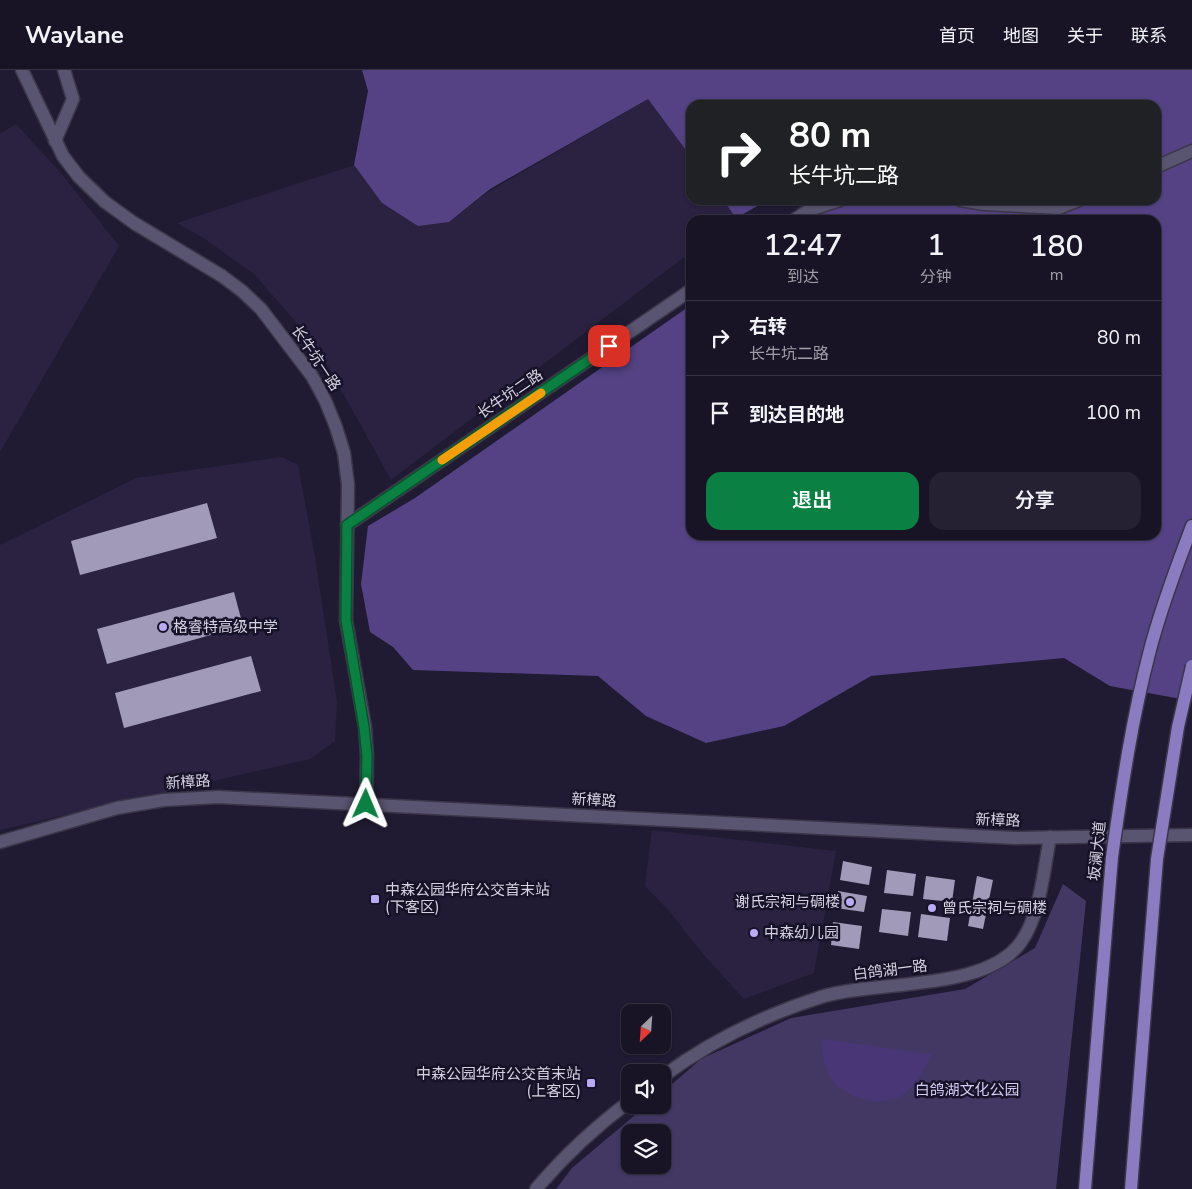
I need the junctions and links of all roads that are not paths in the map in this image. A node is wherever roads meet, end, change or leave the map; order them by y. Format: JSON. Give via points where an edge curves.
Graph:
{"nodes":[{"id":1,"x":22,"y":70,"type":"edge"},
{"id":2,"x":64,"y":70,"type":"edge"},
{"id":3,"x":56,"y":141,"type":"junction"},
{"id":4,"x":1192,"y":151,"type":"edge"},
{"id":5,"x":1161,"y":165,"type":"edge"},
{"id":6,"x":824,"y":205,"type":"edge"},
{"id":7,"x":1003,"y":205,"type":"edge"},
{"id":8,"x":1067,"y":205,"type":"edge"},
{"id":9,"x":802,"y":215,"type":"edge"},
{"id":10,"x":686,"y":293,"type":"edge"},
{"id":11,"x":347,"y":525,"type":"junction"},
{"id":12,"x":1192,"y":526,"type":"edge"},
{"id":13,"x":1192,"y":666,"type":"edge"},
{"id":14,"x":366,"y":804,"type":"junction"},
{"id":15,"x":1192,"y":835,"type":"edge"},
{"id":16,"x":1050,"y":837,"type":"junction"},
{"id":17,"x":0,"y":842,"type":"edge"},
{"id":18,"x":671,"y":1071,"type":"edge"},
{"id":19,"x":621,"y":1108,"type":"edge"},
{"id":20,"x":536,"y":1189,"type":"edge"},
{"id":21,"x":1085,"y":1189,"type":"edge"},
{"id":22,"x":1131,"y":1189,"type":"edge"}],
"edges":[{"from":1,"to":3,"type":"street","name":"长牛坑一路"},
{"from":2,"to":3,"type":"street","via":[[73,98]]},
{"from":3,"to":11,"type":"street","name":"长牛坑一路","via":[[79,177],[105,202],[242,291],[261,309],[312,376],[336,426],[344,453],[348,485]]},
{"from":4,"to":5,"type":"street"},
{"from":6,"to":9,"type":"street"},
{"from":7,"to":8,"type":"street","via":[[1059,208]]},
{"from":10,"to":11,"type":"street","name":"长牛坑二路"},
{"from":11,"to":14,"type":"street","name":"长牛坑一路","via":[[346,620],[364,727]]},
{"from":12,"to":21,"type":"main road","name":"坂澜大道","bridge":true,"via":[[1150,649],[1119,806]]},
{"from":13,"to":22,"type":"main road","bridge":true,"via":[[1178,727],[1157,859]]},
{"from":14,"to":16,"type":"street","name":"新樟路","via":[[1015,838]]},
{"from":14,"to":17,"type":"street","name":"新樟路","via":[[218,797],[164,800],[117,808]]},
{"from":15,"to":16,"type":"street","name":"新樟路"},
{"from":16,"to":18,"type":"street","name":"白鸽湖一路","via":[[1032,920],[1021,942],[1007,957],[969,974],[855,989],[787,1008],[718,1041]]},
{"from":19,"to":20,"type":"street","via":[[586,1137]]}]}
